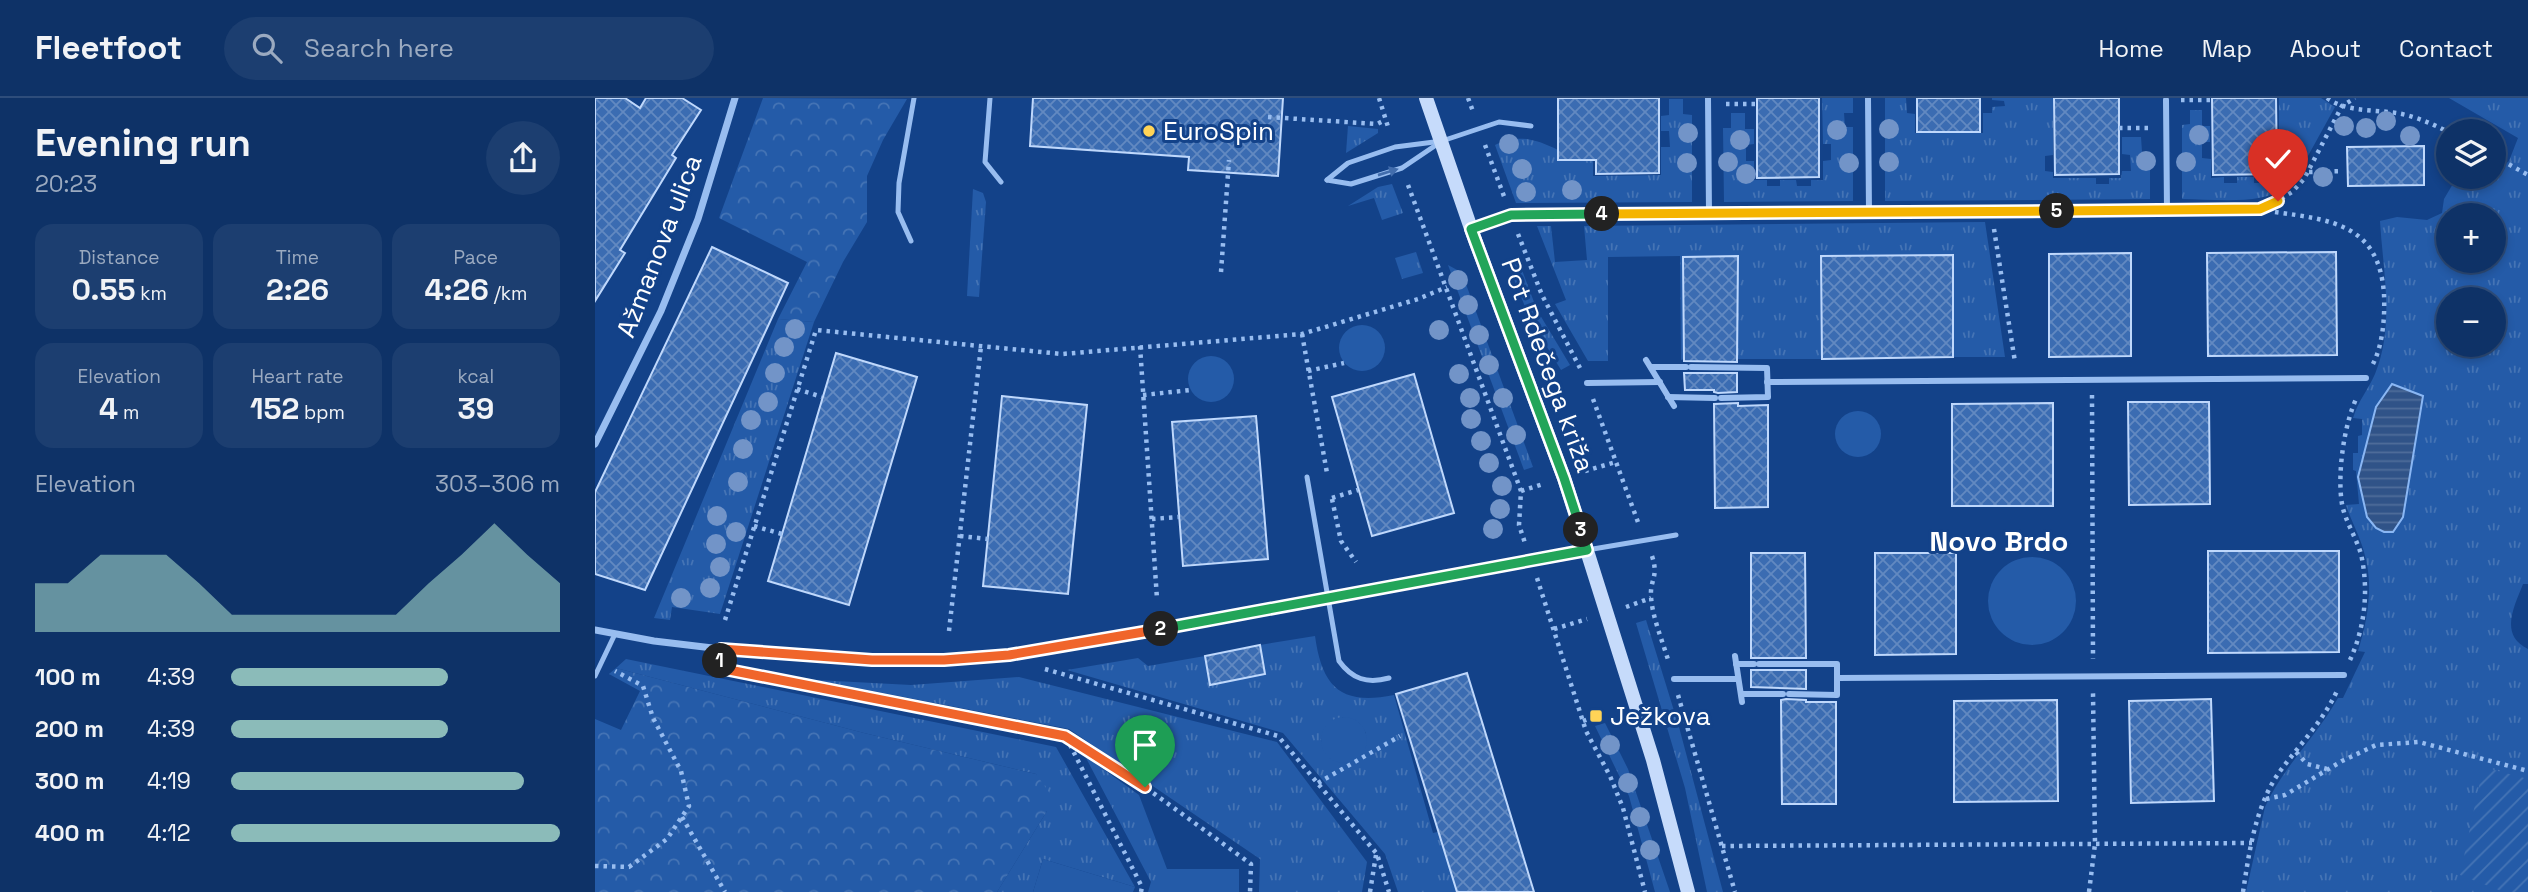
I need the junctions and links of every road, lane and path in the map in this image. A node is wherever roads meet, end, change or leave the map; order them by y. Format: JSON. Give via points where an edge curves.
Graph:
{"nodes":[{"id":1,"x":735,"y":98,"type":"edge"},
{"id":2,"x":915,"y":98,"type":"edge"},
{"id":3,"x":989,"y":98,"type":"edge"},
{"id":4,"x":1378,"y":98,"type":"edge"},
{"id":5,"x":1426,"y":98,"type":"edge"},
{"id":6,"x":1468,"y":98,"type":"edge"},
{"id":7,"x":1868,"y":98,"type":"edge"},
{"id":8,"x":2327,"y":98,"type":"edge"},
{"id":9,"x":2355,"y":98,"type":"edge"},
{"id":10,"x":2167,"y":100,"type":"dead end"},
{"id":11,"x":2177,"y":100,"type":"dead end"},
{"id":12,"x":2213,"y":100,"type":"dead end"},
{"id":13,"x":1708,"y":101,"type":"edge"},
{"id":14,"x":1470,"y":104,"type":"dead end"},
{"id":15,"x":1757,"y":104,"type":"dead end"},
{"id":16,"x":2341,"y":106,"type":"junction"},
{"id":17,"x":1268,"y":117,"type":"dead end"},
{"id":18,"x":1531,"y":126,"type":"dead end"},
{"id":19,"x":2436,"y":126,"type":"edge"},
{"id":20,"x":2119,"y":128,"type":"dead end"},
{"id":21,"x":2167,"y":128,"type":"junction"},
{"id":22,"x":1442,"y":141,"type":"junction"},
{"id":23,"x":1488,"y":153,"type":"dead end"},
{"id":24,"x":1229,"y":160,"type":"dead end"},
{"id":25,"x":2506,"y":163,"type":"edge"},
{"id":26,"x":2343,"y":171,"type":"dead end"},
{"id":27,"x":2308,"y":172,"type":"junction"},
{"id":28,"x":2528,"y":175,"type":"edge"},
{"id":29,"x":1001,"y":182,"type":"dead end"},
{"id":30,"x":1409,"y":186,"type":"dead end"},
{"id":31,"x":2260,"y":209,"type":"junction"},
{"id":32,"x":2167,"y":210,"type":"junction"},
{"id":33,"x":1991,"y":211,"type":"junction"},
{"id":34,"x":1869,"y":212,"type":"junction"},
{"id":35,"x":1709,"y":213,"type":"junction"},
{"id":36,"x":1511,"y":215,"type":"junction"},
{"id":37,"x":1471,"y":229,"type":"junction"},
{"id":38,"x":911,"y":241,"type":"dead end"},
{"id":39,"x":1221,"y":272,"type":"dead end"},
{"id":40,"x":1447,"y":287,"type":"junction"},
{"id":41,"x":1302,"y":334,"type":"junction"},
{"id":42,"x":981,"y":346,"type":"junction"},
{"id":43,"x":1140,"y":346,"type":"junction"},
{"id":44,"x":1646,"y":360,"type":"dead end"},
{"id":45,"x":1344,"y":363,"type":"dead end"},
{"id":46,"x":1651,"y":367,"type":"junction"},
{"id":47,"x":1308,"y":371,"type":"junction"},
{"id":48,"x":2366,"y":378,"type":"junction"},
{"id":49,"x":2092,"y":380,"type":"junction"},
{"id":50,"x":2018,"y":381,"type":"junction"},
{"id":51,"x":1660,"y":382,"type":"junction"},
{"id":52,"x":1767,"y":382,"type":"junction"},
{"id":53,"x":1587,"y":383,"type":"junction"},
{"id":54,"x":797,"y":389,"type":"junction"},
{"id":55,"x":1191,"y":390,"type":"dead end"},
{"id":56,"x":1143,"y":395,"type":"junction"},
{"id":57,"x":823,"y":397,"type":"dead end"},
{"id":58,"x":1668,"y":397,"type":"junction"},
{"id":59,"x":1674,"y":406,"type":"dead end"},
{"id":60,"x":595,"y":444,"type":"edge"},
{"id":61,"x":1616,"y":462,"type":"junction"},
{"id":62,"x":1597,"y":468,"type":"dead end"},
{"id":63,"x":1307,"y":477,"type":"dead end"},
{"id":64,"x":1539,"y":485,"type":"dead end"},
{"id":65,"x":1358,"y":490,"type":"dead end"},
{"id":66,"x":1521,"y":491,"type":"junction"},
{"id":67,"x":1332,"y":498,"type":"junction"},
{"id":68,"x":1179,"y":517,"type":"dead end"},
{"id":69,"x":1151,"y":519,"type":"junction"},
{"id":70,"x":1639,"y":523,"type":"dead end"},
{"id":71,"x":754,"y":526,"type":"junction"},
{"id":72,"x":782,"y":534,"type":"dead end"},
{"id":73,"x":1676,"y":535,"type":"dead end"},
{"id":74,"x":960,"y":536,"type":"junction"},
{"id":75,"x":988,"y":539,"type":"dead end"},
{"id":76,"x":1524,"y":540,"type":"dead end"},
{"id":77,"x":1587,"y":550,"type":"junction"},
{"id":78,"x":1653,"y":560,"type":"dead end"},
{"id":79,"x":1356,"y":562,"type":"dead end"},
{"id":80,"x":1537,"y":578,"type":"dead end"},
{"id":81,"x":1328,"y":597,"type":"junction"},
{"id":82,"x":1651,"y":598,"type":"junction"},
{"id":83,"x":1157,"y":599,"type":"dead end"},
{"id":84,"x":1632,"y":605,"type":"dead end"},
{"id":85,"x":725,"y":620,"type":"dead end"},
{"id":86,"x":1573,"y":623,"type":"dead end"},
{"id":87,"x":1553,"y":629,"type":"junction"},
{"id":88,"x":595,"y":630,"type":"edge"},
{"id":89,"x":949,"y":631,"type":"dead end"},
{"id":90,"x":615,"y":634,"type":"junction"},
{"id":91,"x":721,"y":649,"type":"junction"},
{"id":92,"x":2354,"y":652,"type":"dead end"},
{"id":93,"x":1009,"y":655,"type":"junction"},
{"id":94,"x":1735,"y":656,"type":"dead end"},
{"id":95,"x":1736,"y":664,"type":"junction"},
{"id":96,"x":600,"y":667,"type":"junction"},
{"id":97,"x":2344,"y":675,"type":"dead end"},
{"id":98,"x":595,"y":676,"type":"edge"},
{"id":99,"x":2093,"y":677,"type":"junction"},
{"id":100,"x":1389,"y":678,"type":"dead end"},
{"id":101,"x":1837,"y":678,"type":"junction"},
{"id":102,"x":1674,"y":679,"type":"junction"},
{"id":103,"x":1738,"y":679,"type":"junction"},
{"id":104,"x":1741,"y":694,"type":"junction"},
{"id":105,"x":2333,"y":698,"type":"dead end"},
{"id":106,"x":1742,"y":702,"type":"dead end"},
{"id":107,"x":1602,"y":713,"type":"dead end"},
{"id":108,"x":1583,"y":721,"type":"junction"},
{"id":109,"x":1065,"y":736,"type":"junction"},
{"id":110,"x":1400,"y":736,"type":"dead end"},
{"id":111,"x":2296,"y":752,"type":"junction"},
{"id":112,"x":2327,"y":770,"type":"junction"},
{"id":113,"x":2528,"y":771,"type":"edge"},
{"id":114,"x":1318,"y":783,"type":"junction"},
{"id":115,"x":2265,"y":799,"type":"junction"},
{"id":116,"x":682,"y":816,"type":"junction"},
{"id":117,"x":2252,"y":843,"type":"junction"},
{"id":118,"x":2095,"y":844,"type":"junction"},
{"id":119,"x":1722,"y":846,"type":"junction"},
{"id":120,"x":1377,"y":854,"type":"junction"},
{"id":121,"x":595,"y":866,"type":"edge"},
{"id":122,"x":725,"y":892,"type":"edge"},
{"id":123,"x":1141,"y":892,"type":"edge"},
{"id":124,"x":1250,"y":892,"type":"edge"},
{"id":125,"x":1370,"y":892,"type":"edge"},
{"id":126,"x":1389,"y":892,"type":"edge"},
{"id":127,"x":1645,"y":892,"type":"edge"},
{"id":128,"x":1688,"y":892,"type":"edge"},
{"id":129,"x":1735,"y":892,"type":"edge"},
{"id":130,"x":2089,"y":892,"type":"edge"},
{"id":131,"x":2243,"y":892,"type":"edge"}],
"edges":[{"from":1,"to":60,"type":"street","name":"Ažmanova ulica","via":[[698,219],[666,299]]},
{"from":2,"to":38,"type":"lane","via":[[898,212]]},
{"from":3,"to":29,"type":"lane","via":[[985,162]]},
{"from":4,"to":17,"type":"path","via":[[1386,122],[1377,124]]},
{"from":5,"to":22,"type":"main road","name":"Pot Rdečega križa"},
{"from":6,"to":14,"type":"path"},
{"from":7,"to":34,"type":"street"},
{"from":8,"to":16,"type":"path"},
{"from":9,"to":16,"type":"path"},
{"from":10,"to":21,"type":"street"},
{"from":11,"to":12,"type":"path"},
{"from":13,"to":15,"type":"path"},
{"from":13,"to":35,"type":"street"},
{"from":16,"to":19,"type":"path","via":[[2401,114]]},
{"from":16,"to":27,"type":"path"},
{"from":18,"to":22,"type":"lane","via":[[1499,122]]},
{"from":20,"to":21,"type":"path"},
{"from":21,"to":32,"type":"street"},
{"from":22,"to":22,"type":"lane","one_way":true,"via":[[1395,147],[1348,163],[1327,180],[1351,184],[1402,168]]},
{"from":22,"to":37,"type":"main road","name":"Pot Rdečega križa"},
{"from":23,"to":36,"type":"path","name":"Pot Rdečega križa"},
{"from":24,"to":39,"type":"path"},
{"from":25,"to":28,"type":"path"},
{"from":26,"to":27,"type":"path"},
{"from":27,"to":31,"type":"path","via":[[2292,192]]},
{"from":30,"to":40,"type":"path"},
{"from":31,"to":32,"type":"street"},
{"from":31,"to":48,"type":"path","via":[[2325,220],[2345,227],[2368,244],[2382,275],[2385,305],[2377,355]]},
{"from":32,"to":33,"type":"street"},
{"from":33,"to":34,"type":"street"},
{"from":33,"to":50,"type":"path"},
{"from":34,"to":35,"type":"street"},
{"from":35,"to":36,"type":"street"},
{"from":36,"to":37,"type":"lane"},
{"from":36,"to":53,"type":"path","name":"Pot Rdečega križa","via":[[1542,295]]},
{"from":37,"to":77,"type":"main road","name":"Pot Rdečega križa"},
{"from":40,"to":41,"type":"path"},
{"from":40,"to":66,"type":"path"},
{"from":41,"to":43,"type":"path"},
{"from":41,"to":47,"type":"path"},
{"from":42,"to":43,"type":"path","via":[[1062,354]]},
{"from":42,"to":54,"type":"path","via":[[816,330]]},
{"from":42,"to":74,"type":"path"},
{"from":43,"to":56,"type":"path"},
{"from":44,"to":46,"type":"street"},
{"from":45,"to":47,"type":"path"},
{"from":46,"to":51,"type":"street"},
{"from":46,"to":52,"type":"street","via":[[1767,368]]},
{"from":47,"to":67,"type":"path"},
{"from":48,"to":49,"type":"street"},
{"from":48,"to":92,"type":"path","via":[[2349,417],[2341,481],[2342,505],[2361,555],[2365,581],[2362,624]]},
{"from":49,"to":50,"type":"street"},
{"from":49,"to":99,"type":"path"},
{"from":50,"to":52,"type":"street"},
{"from":51,"to":53,"type":"street"},
{"from":51,"to":58,"type":"street"},
{"from":52,"to":58,"type":"street","via":[[1768,397]]},
{"from":53,"to":61,"type":"path","name":"Pot Rdečega križa"},
{"from":54,"to":57,"type":"path"},
{"from":54,"to":71,"type":"path"},
{"from":55,"to":56,"type":"path"},
{"from":56,"to":69,"type":"path"},
{"from":58,"to":59,"type":"street"},
{"from":61,"to":62,"type":"path"},
{"from":61,"to":70,"type":"path","name":"Pot Rdečega križa"},
{"from":63,"to":81,"type":"lane"},
{"from":64,"to":66,"type":"path"},
{"from":65,"to":67,"type":"path"},
{"from":66,"to":76,"type":"path","via":[[1519,520]]},
{"from":67,"to":79,"type":"path","via":[[1341,541]]},
{"from":68,"to":69,"type":"path"},
{"from":69,"to":83,"type":"path"},
{"from":71,"to":72,"type":"path"},
{"from":71,"to":85,"type":"path"},
{"from":73,"to":77,"type":"lane"},
{"from":74,"to":75,"type":"path"},
{"from":74,"to":89,"type":"path"},
{"from":77,"to":81,"type":"street"},
{"from":77,"to":128,"type":"main road","name":"Pot Rdečega križa","via":[[1657,771]]},
{"from":78,"to":82,"type":"path"},
{"from":80,"to":87,"type":"path"},
{"from":81,"to":93,"type":"street"},
{"from":81,"to":100,"type":"lane","via":[[1339,661],[1356,678]]},
{"from":82,"to":84,"type":"path"},
{"from":82,"to":102,"type":"path"},
{"from":86,"to":87,"type":"path"},
{"from":87,"to":108,"type":"path"},
{"from":88,"to":90,"type":"street"},
{"from":90,"to":91,"type":"street"},
{"from":90,"to":96,"type":"lane"},
{"from":91,"to":93,"type":"street","via":[[872,660]]},
{"from":91,"to":109,"type":"path","via":[[719,668]]},
{"from":93,"to":114,"type":"path","via":[[1278,736]]},
{"from":94,"to":95,"type":"street"},
{"from":95,"to":101,"type":"street","via":[[1837,664]]},
{"from":95,"to":103,"type":"street"},
{"from":96,"to":98,"type":"lane"},
{"from":96,"to":116,"type":"path","via":[[643,686],[653,718],[681,771],[689,806]]},
{"from":97,"to":99,"type":"street"},
{"from":99,"to":101,"type":"street"},
{"from":99,"to":118,"type":"path"},
{"from":101,"to":104,"type":"street","via":[[1837,695]]},
{"from":102,"to":103,"type":"street"},
{"from":102,"to":119,"type":"path"},
{"from":103,"to":104,"type":"street"},
{"from":104,"to":106,"type":"street"},
{"from":105,"to":111,"type":"path"},
{"from":107,"to":108,"type":"path"},
{"from":108,"to":127,"type":"path","via":[[1616,789]]},
{"from":109,"to":123,"type":"path"},
{"from":109,"to":124,"type":"path","via":[[1251,864]]},
{"from":110,"to":114,"type":"path"},
{"from":111,"to":112,"type":"path","via":[[2307,764]]},
{"from":111,"to":115,"type":"path"},
{"from":112,"to":113,"type":"path","via":[[2376,745],[2419,742]]},
{"from":112,"to":115,"type":"path","via":[[2285,795]]},
{"from":114,"to":120,"type":"path"},
{"from":115,"to":117,"type":"path"},
{"from":116,"to":121,"type":"path","via":[[667,839],[629,867]]},
{"from":116,"to":122,"type":"path"},
{"from":117,"to":118,"type":"path"},
{"from":117,"to":131,"type":"path"},
{"from":118,"to":119,"type":"path"},
{"from":118,"to":130,"type":"path"},
{"from":119,"to":129,"type":"path"},
{"from":120,"to":125,"type":"path"},
{"from":120,"to":126,"type":"path"}]}
